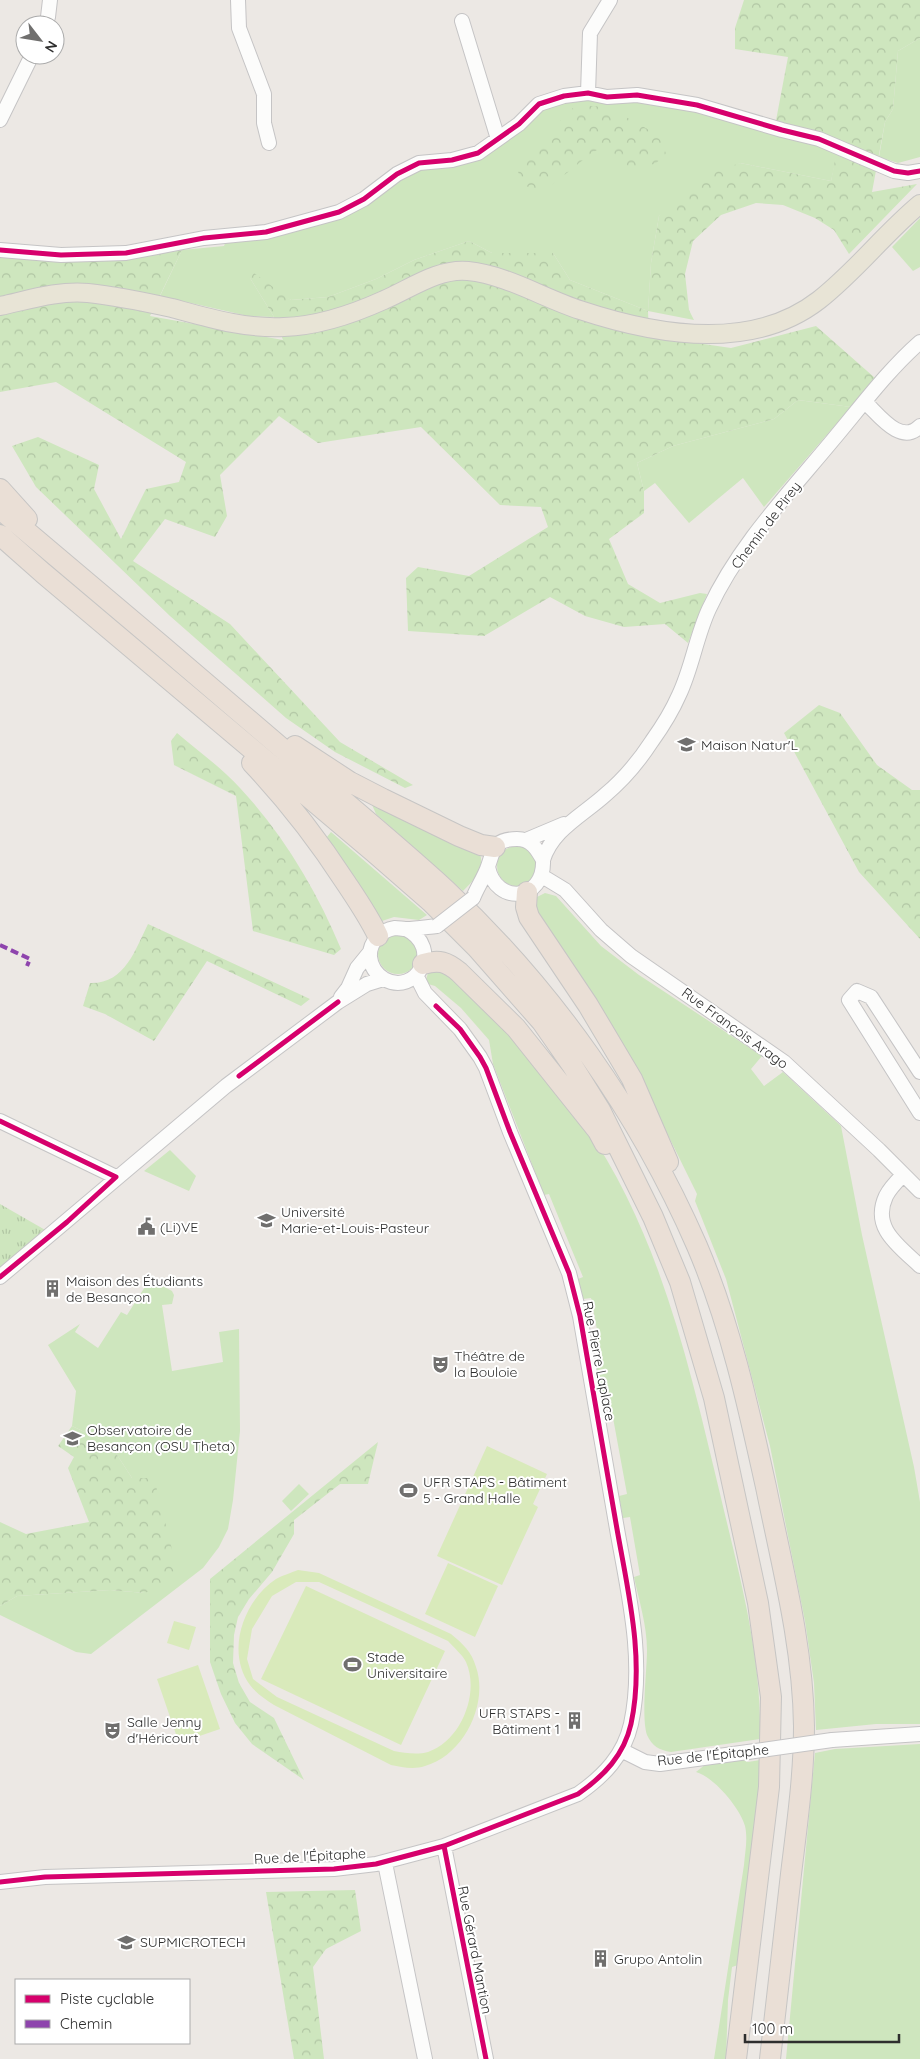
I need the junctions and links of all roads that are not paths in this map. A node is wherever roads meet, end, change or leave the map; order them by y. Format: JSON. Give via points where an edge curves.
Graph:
{"nodes":[{"id":1,"x":50,"y":0,"type":"edge"},
{"id":2,"x":238,"y":0,"type":"edge"},
{"id":3,"x":610,"y":0,"type":"edge"},
{"id":4,"x":48,"y":15,"type":"edge"},
{"id":5,"x":462,"y":21,"type":"dead end"},
{"id":6,"x":27,"y":65,"type":"edge"},
{"id":7,"x":588,"y":93,"type":"junction"},
{"id":8,"x":0,"y":120,"type":"edge"},
{"id":9,"x":498,"y":139,"type":"junction"},
{"id":10,"x":269,"y":143,"type":"dead end"},
{"id":11,"x":920,"y":171,"type":"edge"},
{"id":12,"x":920,"y":196,"type":"edge"},
{"id":13,"x":920,"y":204,"type":"edge"},
{"id":14,"x":906,"y":216,"type":"junction"},
{"id":15,"x":0,"y":250,"type":"edge"},
{"id":16,"x":46,"y":297,"type":"junction"},
{"id":17,"x":122,"y":299,"type":"junction"},
{"id":18,"x":0,"y":300,"type":"edge"},
{"id":19,"x":0,"y":306,"type":"edge"},
{"id":20,"x":0,"y":316,"type":"edge"},
{"id":21,"x":920,"y":342,"type":"edge"},
{"id":22,"x":865,"y":402,"type":"junction"},
{"id":23,"x":920,"y":426,"type":"edge"},
{"id":24,"x":0,"y":489,"type":"edge"},
{"id":25,"x":0,"y":509,"type":"edge"},
{"id":26,"x":0,"y":535,"type":"edge"},
{"id":27,"x":0,"y":546,"type":"edge"},
{"id":28,"x":43,"y":574,"type":"junction"},
{"id":29,"x":81,"y":578,"type":"junction"},
{"id":30,"x":184,"y":690,"type":"junction"},
{"id":31,"x":232,"y":705,"type":"junction"},
{"id":32,"x":573,"y":820,"type":"junction"},
{"id":33,"x":526,"y":840,"type":"junction"},
{"id":34,"x":495,"y":847,"type":"junction"},
{"id":35,"x":543,"y":860,"type":"junction"},
{"id":36,"x":488,"y":867,"type":"junction"},
{"id":37,"x":542,"y":876,"type":"junction"},
{"id":38,"x":504,"y":891,"type":"junction"},
{"id":39,"x":527,"y":892,"type":"junction"},
{"id":40,"x":473,"y":898,"type":"junction"},
{"id":41,"x":437,"y":926,"type":"junction"},
{"id":42,"x":406,"y":929,"type":"junction"},
{"id":43,"x":374,"y":944,"type":"junction"},
{"id":44,"x":421,"y":964,"type":"junction"},
{"id":45,"x":383,"y":979,"type":"junction"},
{"id":46,"x":400,"y":982,"type":"junction"},
{"id":47,"x":338,"y":1002,"type":"junction"},
{"id":48,"x":436,"y":1006,"type":"junction"},
{"id":49,"x":920,"y":1072,"type":"edge"},
{"id":50,"x":920,"y":1113,"type":"edge"},
{"id":51,"x":0,"y":1121,"type":"edge"},
{"id":52,"x":903,"y":1174,"type":"junction"},
{"id":53,"x":116,"y":1178,"type":"junction"},
{"id":54,"x":919,"y":1189,"type":"edge"},
{"id":55,"x":697,"y":1246,"type":"junction"},
{"id":56,"x":920,"y":1266,"type":"edge"},
{"id":57,"x":0,"y":1277,"type":"edge"},
{"id":58,"x":702,"y":1357,"type":"junction"},
{"id":59,"x":920,"y":1734,"type":"edge"},
{"id":60,"x":621,"y":1750,"type":"junction"},
{"id":61,"x":444,"y":1846,"type":"junction"},
{"id":62,"x":385,"y":1863,"type":"junction"},
{"id":63,"x":0,"y":1882,"type":"edge"},
{"id":64,"x":425,"y":2059,"type":"edge"},
{"id":65,"x":486,"y":2059,"type":"edge"},
{"id":66,"x":736,"y":2059,"type":"edge"},
{"id":67,"x":770,"y":2059,"type":"edge"}],
"edges":[{"from":1,"to":4,"type":"street"},
{"from":2,"to":10,"type":"street","via":[[239,28],[264,94],[264,123]]},
{"from":3,"to":7,"type":"street","via":[[590,33]]},
{"from":5,"to":9,"type":"street"},
{"from":6,"to":8,"type":"street"},
{"from":7,"to":9,"type":"street","via":[[539,104]]},
{"from":7,"to":11,"type":"street","via":[[607,97],[638,95],[697,105],[819,139],[894,171]]},
{"from":9,"to":15,"type":"street","via":[[478,153],[419,163],[339,212],[266,232],[204,238],[126,252],[61,255]]},
{"from":12,"to":14,"type":"main road"},
{"from":13,"to":14,"type":"main road"},
{"from":14,"to":17,"type":"main road","via":[[841,281],[807,308],[745,332],[686,333],[619,322],[578,310],[502,279],[468,271],[453,271],[433,277],[349,315],[283,327],[230,324]]},
{"from":16,"to":17,"type":"main road","via":[[86,293]]},
{"from":16,"to":18,"type":"street","via":[[27,294]]},
{"from":16,"to":19,"type":"main road"},
{"from":17,"to":20,"type":"main road","via":[[56,304]]},
{"from":21,"to":22,"type":"street","name":"Chemin de Pirey"},
{"from":22,"to":23,"type":"street","via":[[896,430],[907,434]]},
{"from":22,"to":32,"type":"street","name":"Chemin de Pirey","via":[[744,549],[708,610],[679,695],[653,741],[617,784]]},
{"from":24,"to":29,"type":"highway"},
{"from":25,"to":29,"type":"highway"},
{"from":26,"to":28,"type":"highway"},
{"from":27,"to":28,"type":"highway"},
{"from":28,"to":30,"type":"highway"},
{"from":29,"to":31,"type":"highway"},
{"from":30,"to":43,"type":"highway","via":[[302,819],[371,922]]},
{"from":30,"to":58,"type":"highway","via":[[431,902],[477,948],[542,1022],[600,1110],[623,1153],[680,1282]]},
{"from":31,"to":34,"type":"highway","via":[[350,782],[460,836]]},
{"from":31,"to":55,"type":"highway","via":[[449,893],[524,973],[577,1039],[621,1102],[665,1180]]},
{"from":32,"to":33,"type":"street","name":"Chemin de Pirey"},
{"from":32,"to":35,"type":"street","name":"Chemin de Pirey","via":[[551,843]]},
{"from":33,"to":34,"type":"street","via":[[506,840]]},
{"from":33,"to":35,"type":"street","via":[[538,850]]},
{"from":34,"to":36,"type":"street"},
{"from":35,"to":37,"type":"street"},
{"from":36,"to":38,"type":"street","via":[[492,882]]},
{"from":36,"to":40,"type":"street"},
{"from":37,"to":39,"type":"street"},
{"from":37,"to":52,"type":"street","name":"Rue François Arago","via":[[565,890],[601,930],[631,956],[784,1062]]},
{"from":38,"to":39,"type":"street"},
{"from":38,"to":40,"type":"street"},
{"from":39,"to":55,"type":"highway","via":[[529,917],[588,1005],[632,1080],[694,1224]]},
{"from":40,"to":41,"type":"street","bridge":true},
{"from":41,"to":42,"type":"street"},
{"from":41,"to":44,"type":"street"},
{"from":42,"to":43,"type":"street","via":[[388,930]]},
{"from":42,"to":44,"type":"street","via":[[419,938]]},
{"from":43,"to":45,"type":"street","via":[[372,967]]},
{"from":43,"to":47,"type":"street"},
{"from":44,"to":46,"type":"street"},
{"from":44,"to":48,"type":"street","name":"Rue Pierre Laplace","via":[[425,994]]},
{"from":44,"to":58,"type":"highway","via":[[440,961],[459,972],[516,1028],[598,1131],[640,1209]]},
{"from":45,"to":46,"type":"street"},
{"from":45,"to":47,"type":"street","via":[[367,984]]},
{"from":46,"to":48,"type":"street","name":"Rue Pierre Laplace"},
{"from":47,"to":53,"type":"street","via":[[226,1086]]},
{"from":48,"to":60,"type":"street","name":"Rue Pierre Laplace","via":[[460,1029],[486,1068],[569,1274],[580,1316],[632,1612],[636,1673],[634,1702],[631,1725]]},
{"from":49,"to":50,"type":"street","via":[[871,997],[857,991],[850,1000]]},
{"from":51,"to":53,"type":"street"},
{"from":52,"to":54,"type":"street","name":"Rue François Arago"},
{"from":52,"to":56,"type":"street","via":[[887,1194],[880,1213],[888,1235]]},
{"from":53,"to":57,"type":"street"},
{"from":55,"to":67,"type":"highway","via":[[736,1358],[789,1596],[803,1691],[800,1803]]},
{"from":58,"to":66,"type":"highway","via":[[756,1594],[771,1697],[769,1787]]},
{"from":59,"to":60,"type":"street","name":"Rue de l'Épitaphe","bridge":true,"via":[[832,1740],[660,1764],[645,1762]]},
{"from":60,"to":61,"type":"street","name":"Rue de l'Épitaphe","via":[[608,1770],[578,1794]]},
{"from":61,"to":62,"type":"street","name":"Rue de l'Épitaphe"},
{"from":61,"to":65,"type":"street","name":"Rue Gérard Mantion"},
{"from":62,"to":63,"type":"street","name":"Rue de l'Épitaphe","via":[[334,1869],[51,1877]]},
{"from":62,"to":64,"type":"street"}]}
